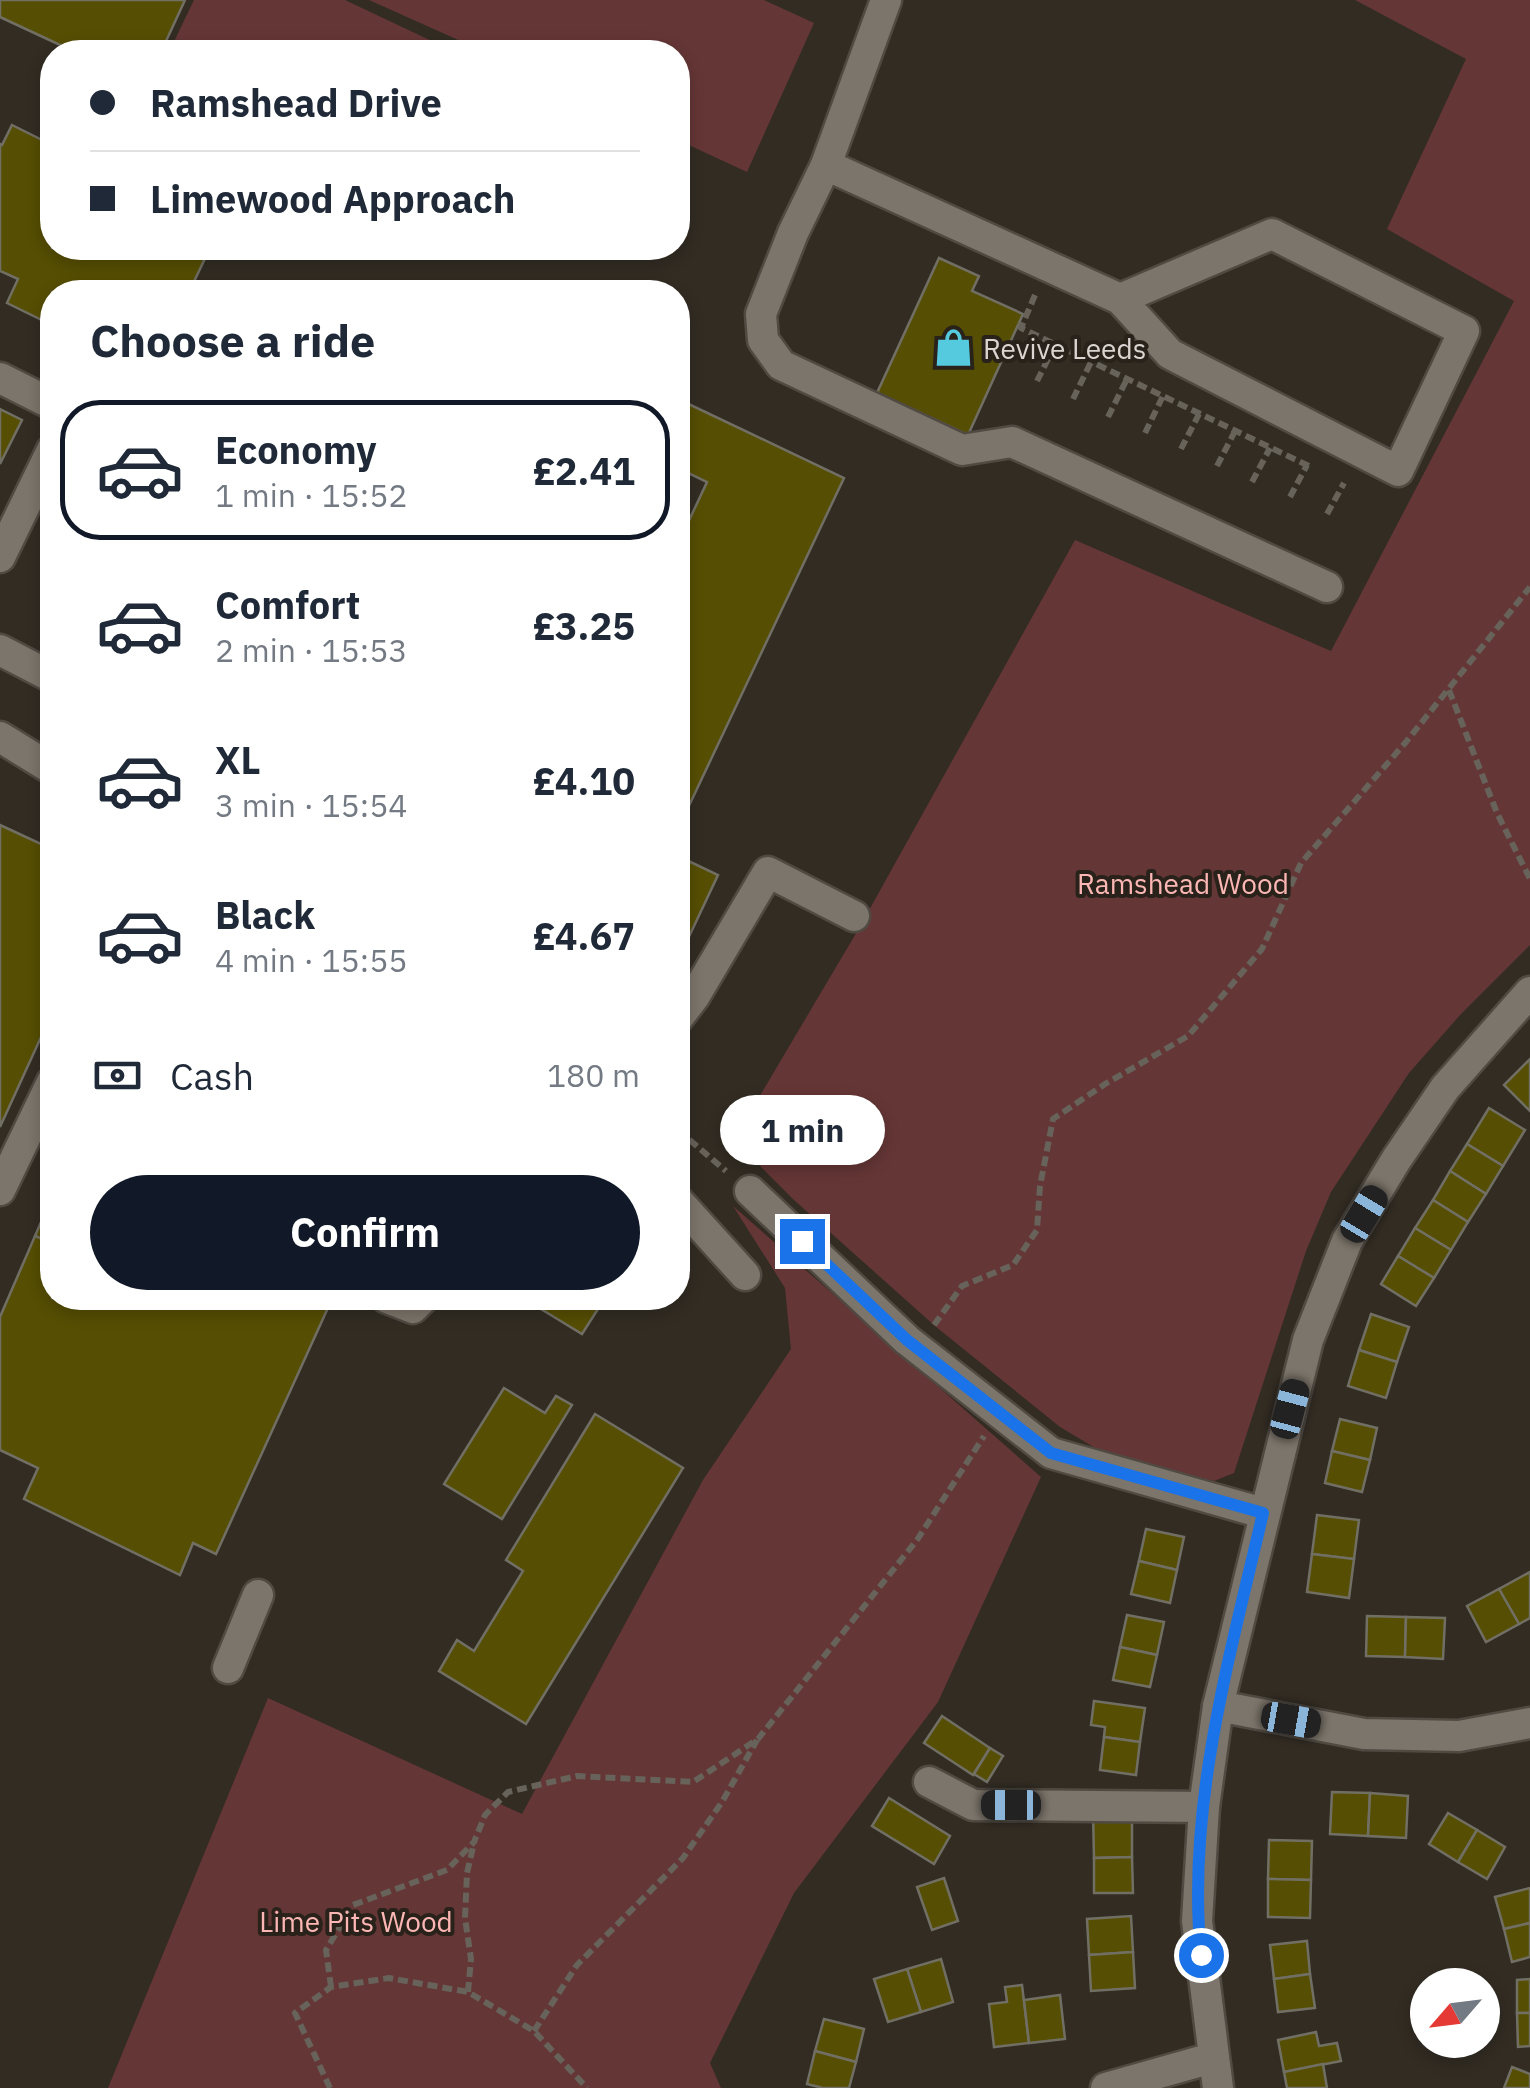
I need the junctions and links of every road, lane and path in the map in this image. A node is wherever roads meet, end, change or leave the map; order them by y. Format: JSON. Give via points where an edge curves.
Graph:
{"nodes":[{"id":1,"x":886,"y":0,"type":"edge"},
{"id":2,"x":826,"y":165,"type":"junction"},
{"id":3,"x":1120,"y":298,"type":"junction"},
{"id":4,"x":1055,"y":345,"type":"dead end"},
{"id":5,"x":1091,"y":362,"type":"dead end"},
{"id":6,"x":0,"y":378,"type":"edge"},
{"id":7,"x":1127,"y":379,"type":"dead end"},
{"id":8,"x":1037,"y":381,"type":"dead end"},
{"id":9,"x":1162,"y":396,"type":"dead end"},
{"id":10,"x":40,"y":398,"type":"edge"},
{"id":11,"x":1073,"y":399,"type":"dead end"},
{"id":12,"x":1199,"y":414,"type":"dead end"},
{"id":13,"x":1108,"y":417,"type":"dead end"},
{"id":14,"x":1235,"y":432,"type":"dead end"},
{"id":15,"x":1144,"y":433,"type":"dead end"},
{"id":16,"x":1181,"y":448,"type":"dead end"},
{"id":17,"x":1270,"y":448,"type":"dead end"},
{"id":18,"x":1307,"y":465,"type":"dead end"},
{"id":19,"x":1217,"y":466,"type":"dead end"},
{"id":20,"x":40,"y":474,"type":"edge"},
{"id":21,"x":1252,"y":482,"type":"dead end"},
{"id":22,"x":1344,"y":483,"type":"dead end"},
{"id":23,"x":1290,"y":498,"type":"dead end"},
{"id":24,"x":1327,"y":514,"type":"dead end"},
{"id":25,"x":0,"y":556,"type":"edge"},
{"id":26,"x":1327,"y":587,"type":"dead end"},
{"id":27,"x":1530,"y":587,"type":"edge"},
{"id":28,"x":0,"y":650,"type":"edge"},
{"id":29,"x":40,"y":671,"type":"edge"},
{"id":30,"x":1449,"y":690,"type":"junction"},
{"id":31,"x":0,"y":737,"type":"edge"},
{"id":32,"x":40,"y":762,"type":"edge"},
{"id":33,"x":1530,"y":879,"type":"edge"},
{"id":34,"x":854,"y":916,"type":"dead end"},
{"id":35,"x":1530,"y":992,"type":"edge"},
{"id":36,"x":690,"y":1003,"type":"edge"},
{"id":37,"x":40,"y":1107,"type":"edge"},
{"id":38,"x":690,"y":1140,"type":"edge"},
{"id":39,"x":0,"y":1190,"type":"edge"},
{"id":40,"x":750,"y":1192,"type":"joint"},
{"id":41,"x":690,"y":1214,"type":"edge"},
{"id":42,"x":745,"y":1275,"type":"dead end"},
{"id":43,"x":916,"y":1348,"type":"junction"},
{"id":44,"x":998,"y":1414,"type":"junction"},
{"id":45,"x":1263,"y":1513,"type":"junction"},
{"id":46,"x":258,"y":1594,"type":"dead end"},
{"id":47,"x":228,"y":1668,"type":"dead end"},
{"id":48,"x":1218,"y":1706,"type":"junction"},
{"id":49,"x":1530,"y":1722,"type":"edge"},
{"id":50,"x":758,"y":1739,"type":"junction"},
{"id":51,"x":928,"y":1782,"type":"dead end"},
{"id":52,"x":1204,"y":1807,"type":"junction"},
{"id":53,"x":474,"y":1842,"type":"junction"},
{"id":54,"x":330,"y":1987,"type":"junction"},
{"id":55,"x":468,"y":1992,"type":"junction"},
{"id":56,"x":534,"y":2032,"type":"junction"},
{"id":57,"x":1215,"y":2073,"type":"edge"},
{"id":58,"x":330,"y":2088,"type":"edge"},
{"id":59,"x":587,"y":2088,"type":"edge"},
{"id":60,"x":1106,"y":2088,"type":"edge"}],
"edges":[{"from":1,"to":2,"type":"street"},
{"from":2,"to":3,"type":"street"},
{"from":2,"to":26,"type":"street","via":[[761,314],[763,340],[781,365],[962,450],[1012,442]]},
{"from":3,"to":3,"type":"street","via":[[1272,234],[1464,332],[1398,471],[1170,354]]},
{"from":4,"to":8,"type":"path"},
{"from":5,"to":11,"type":"path"},
{"from":6,"to":10,"type":"street"},
{"from":7,"to":13,"type":"path"},
{"from":9,"to":15,"type":"path"},
{"from":12,"to":16,"type":"path"},
{"from":14,"to":19,"type":"path"},
{"from":17,"to":21,"type":"path"},
{"from":18,"to":23,"type":"path"},
{"from":20,"to":25,"type":"street"},
{"from":22,"to":24,"type":"path"},
{"from":27,"to":30,"type":"path"},
{"from":28,"to":29,"type":"street"},
{"from":30,"to":33,"type":"path"},
{"from":30,"to":43,"type":"path","via":[[1301,863],[1262,949],[1188,1036],[1052,1119],[1037,1230],[1013,1265],[962,1286]]},
{"from":31,"to":32,"type":"street"},
{"from":34,"to":36,"type":"street","via":[[768,872]]},
{"from":35,"to":45,"type":"street","via":[[1445,1088],[1348,1241],[1308,1340]]},
{"from":37,"to":39,"type":"street"},
{"from":38,"to":40,"type":"path"},
{"from":40,"to":43,"type":"street"},
{"from":41,"to":42,"type":"street"},
{"from":43,"to":44,"type":"street"},
{"from":44,"to":45,"type":"street","via":[[1051,1453]]},
{"from":44,"to":50,"type":"path","via":[[917,1540]]},
{"from":45,"to":48,"type":"street"},
{"from":46,"to":47,"type":"street"},
{"from":48,"to":49,"type":"street","via":[[1364,1734],[1459,1736]]},
{"from":48,"to":52,"type":"street"},
{"from":50,"to":53,"type":"path","via":[[693,1782],[577,1776],[508,1792],[485,1815]]},
{"from":50,"to":56,"type":"path","via":[[682,1858],[576,1965]]},
{"from":51,"to":52,"type":"street","via":[[973,1805]]},
{"from":52,"to":57,"type":"street","via":[[1198,1921]]},
{"from":53,"to":54,"type":"path","via":[[447,1870],[353,1905],[326,1950]]},
{"from":53,"to":55,"type":"path","via":[[465,1918]]},
{"from":54,"to":55,"type":"path","via":[[389,1978]]},
{"from":54,"to":58,"type":"path","via":[[296,2013]]},
{"from":55,"to":56,"type":"path"},
{"from":56,"to":59,"type":"path"},
{"from":57,"to":60,"type":"street"}]}
